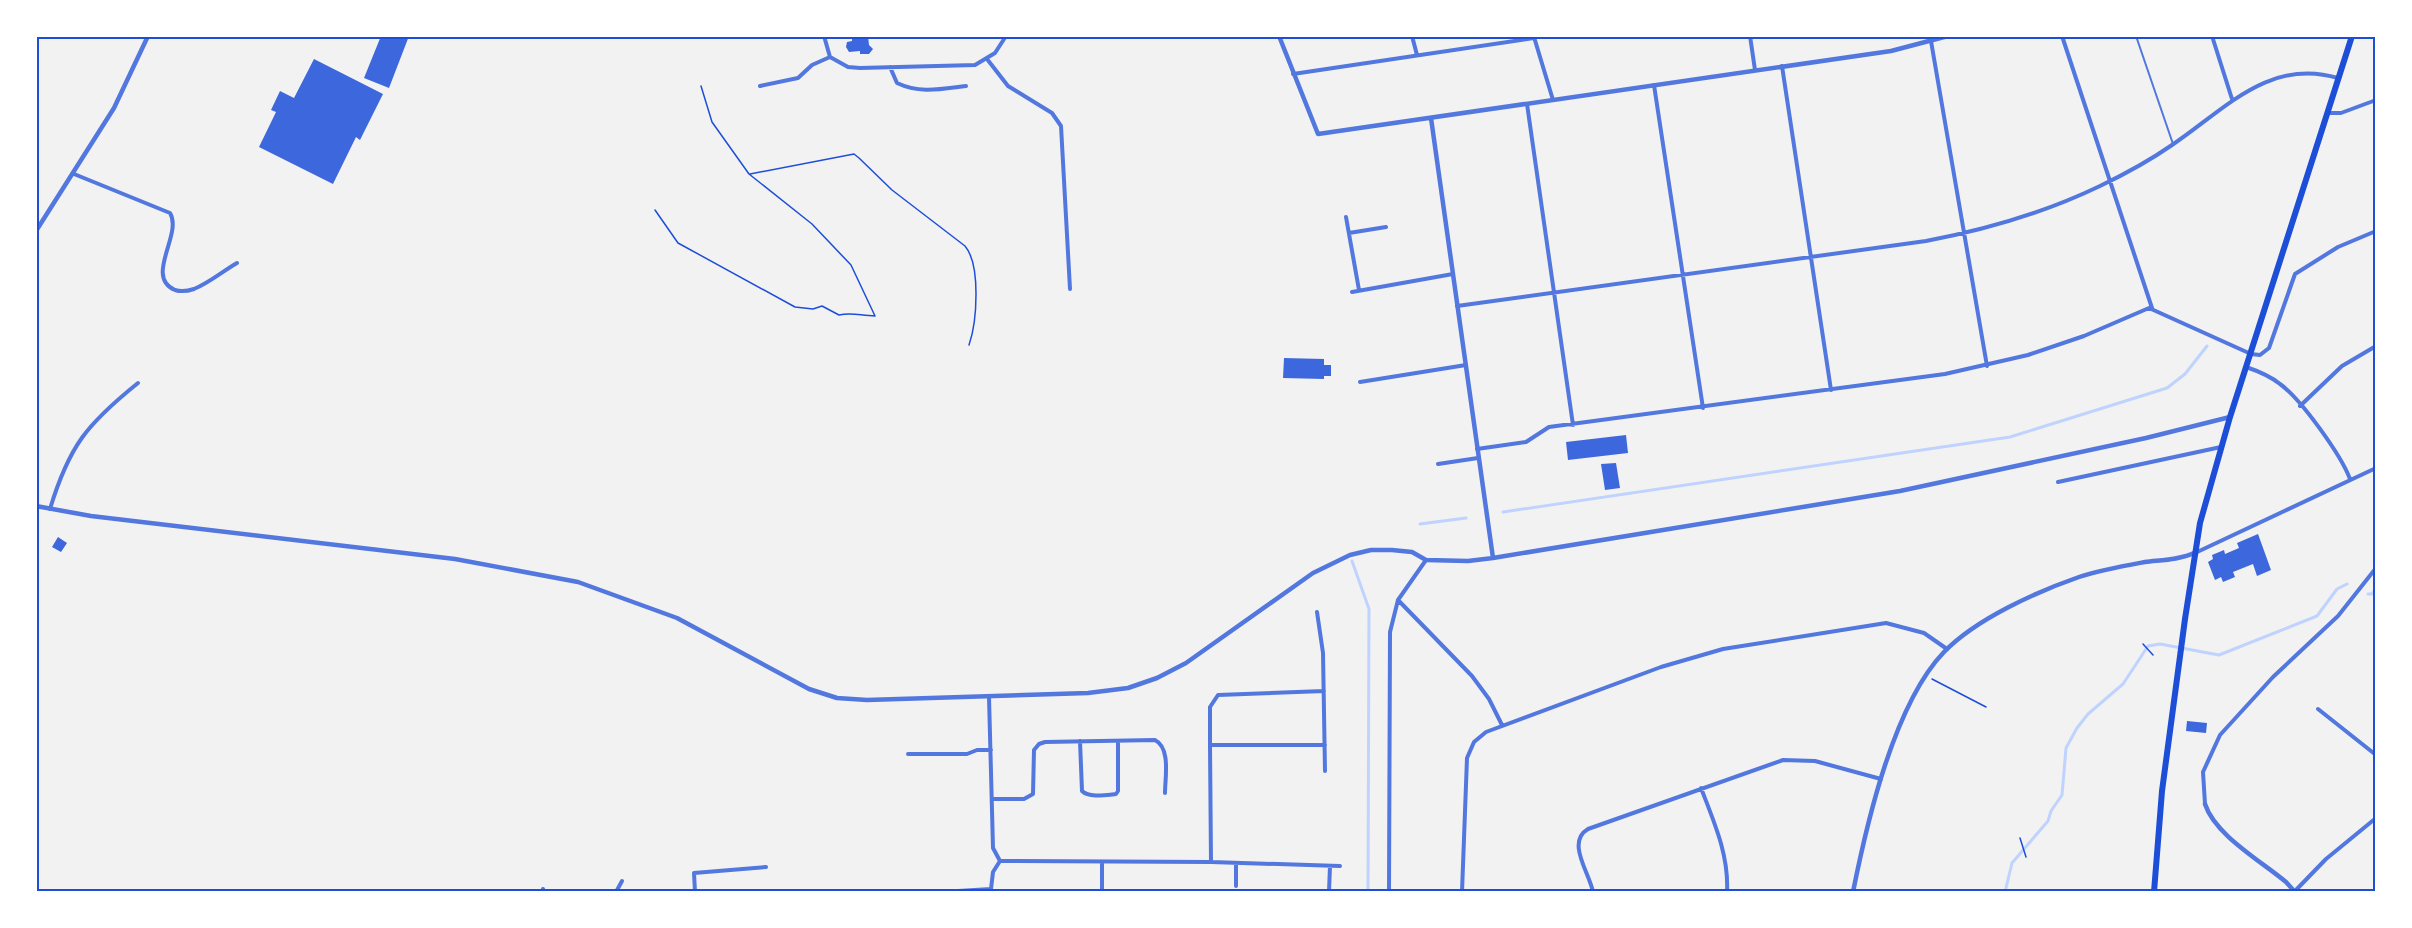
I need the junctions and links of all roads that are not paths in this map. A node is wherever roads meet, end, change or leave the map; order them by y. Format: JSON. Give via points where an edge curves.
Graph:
{"nodes":[{"id":1,"x":148,"y":36,"type":"edge"},
{"id":2,"x":824,"y":36,"type":"edge"},
{"id":3,"x":1006,"y":36,"type":"edge"},
{"id":4,"x":1279,"y":36,"type":"edge"},
{"id":5,"x":1412,"y":36,"type":"edge"},
{"id":6,"x":1750,"y":36,"type":"edge"},
{"id":7,"x":1924,"y":36,"type":"edge"},
{"id":8,"x":1948,"y":36,"type":"edge"},
{"id":9,"x":2062,"y":36,"type":"edge"},
{"id":10,"x":2136,"y":36,"type":"edge"},
{"id":11,"x":2212,"y":36,"type":"edge"},
{"id":12,"x":2352,"y":36,"type":"edge"},
{"id":13,"x":1534,"y":37,"type":"edge"},
{"id":14,"x":1928,"y":42,"type":"junction"},
{"id":15,"x":1417,"y":55,"type":"junction"},
{"id":16,"x":830,"y":57,"type":"junction"},
{"id":17,"x":987,"y":59,"type":"junction"},
{"id":18,"x":1782,"y":66,"type":"junction"},
{"id":19,"x":890,"y":67,"type":"junction"},
{"id":20,"x":1755,"y":70,"type":"junction"},
{"id":21,"x":1292,"y":74,"type":"junction"},
{"id":22,"x":2338,"y":78,"type":"junction"},
{"id":23,"x":1654,"y":84,"type":"junction"},
{"id":24,"x":760,"y":86,"type":"dead end"},
{"id":25,"x":966,"y":86,"type":"dead end"},
{"id":26,"x":2232,"y":99,"type":"junction"},
{"id":27,"x":1552,"y":100,"type":"junction"},
{"id":28,"x":2376,"y":100,"type":"edge"},
{"id":29,"x":1527,"y":104,"type":"junction"},
{"id":30,"x":2327,"y":113,"type":"junction"},
{"id":31,"x":1431,"y":118,"type":"junction"},
{"id":32,"x":2173,"y":144,"type":"junction"},
{"id":33,"x":74,"y":174,"type":"junction"},
{"id":34,"x":2110,"y":181,"type":"junction"},
{"id":35,"x":1346,"y":217,"type":"dead end"},
{"id":36,"x":1386,"y":227,"type":"dead end"},
{"id":37,"x":36,"y":231,"type":"edge"},
{"id":38,"x":2376,"y":231,"type":"edge"},
{"id":39,"x":1349,"y":233,"type":"junction"},
{"id":40,"x":1964,"y":233,"type":"junction"},
{"id":41,"x":1811,"y":257,"type":"junction"},
{"id":42,"x":237,"y":263,"type":"dead end"},
{"id":43,"x":1453,"y":274,"type":"junction"},
{"id":44,"x":1683,"y":275,"type":"junction"},
{"id":45,"x":1070,"y":289,"type":"dead end"},
{"id":46,"x":1359,"y":290,"type":"junction"},
{"id":47,"x":1352,"y":292,"type":"dead end"},
{"id":48,"x":1554,"y":293,"type":"junction"},
{"id":49,"x":1457,"y":306,"type":"junction"},
{"id":50,"x":2152,"y":308,"type":"junction"},
{"id":51,"x":2376,"y":346,"type":"edge"},
{"id":52,"x":2251,"y":354,"type":"junction"},
{"id":53,"x":1466,"y":365,"type":"junction"},
{"id":54,"x":1987,"y":366,"type":"junction"},
{"id":55,"x":2246,"y":367,"type":"junction"},
{"id":56,"x":1360,"y":382,"type":"dead end"},
{"id":57,"x":138,"y":383,"type":"dead end"},
{"id":58,"x":1831,"y":390,"type":"junction"},
{"id":59,"x":2301,"y":406,"type":"junction"},
{"id":60,"x":1703,"y":408,"type":"junction"},
{"id":61,"x":2230,"y":417,"type":"junction"},
{"id":62,"x":1573,"y":425,"type":"junction"},
{"id":63,"x":2220,"y":447,"type":"junction"},
{"id":64,"x":1477,"y":448,"type":"junction"},
{"id":65,"x":1478,"y":458,"type":"junction"},
{"id":66,"x":1438,"y":464,"type":"dead end"},
{"id":67,"x":2376,"y":468,"type":"edge"},
{"id":68,"x":2350,"y":479,"type":"junction"},
{"id":69,"x":2058,"y":482,"type":"dead end"},
{"id":70,"x":36,"y":506,"type":"edge"},
{"id":71,"x":50,"y":510,"type":"junction"},
{"id":72,"x":2194,"y":553,"type":"junction"},
{"id":73,"x":1493,"y":558,"type":"junction"},
{"id":74,"x":1425,"y":560,"type":"junction"},
{"id":75,"x":2376,"y":568,"type":"edge"},
{"id":76,"x":1398,"y":600,"type":"junction"},
{"id":77,"x":1317,"y":612,"type":"dead end"},
{"id":78,"x":1947,"y":649,"type":"junction"},
{"id":79,"x":1324,"y":691,"type":"junction"},
{"id":80,"x":989,"y":697,"type":"junction"},
{"id":81,"x":2318,"y":709,"type":"dead end"},
{"id":82,"x":1502,"y":725,"type":"junction"},
{"id":83,"x":1080,"y":741,"type":"junction"},
{"id":84,"x":1118,"y":741,"type":"junction"},
{"id":85,"x":1210,"y":745,"type":"junction"},
{"id":86,"x":1325,"y":745,"type":"junction"},
{"id":87,"x":991,"y":750,"type":"junction"},
{"id":88,"x":908,"y":754,"type":"dead end"},
{"id":89,"x":2376,"y":755,"type":"edge"},
{"id":90,"x":1325,"y":771,"type":"dead end"},
{"id":91,"x":1882,"y":779,"type":"junction"},
{"id":92,"x":1701,"y":788,"type":"junction"},
{"id":93,"x":1165,"y":793,"type":"dead end"},
{"id":94,"x":992,"y":800,"type":"junction"},
{"id":95,"x":2205,"y":804,"type":"joint"},
{"id":96,"x":2376,"y":818,"type":"edge"},
{"id":97,"x":1000,"y":861,"type":"junction"},
{"id":98,"x":1102,"y":862,"type":"junction"},
{"id":99,"x":1212,"y":862,"type":"junction"},
{"id":100,"x":1236,"y":863,"type":"junction"},
{"id":101,"x":1330,"y":866,"type":"junction"},
{"id":102,"x":1340,"y":866,"type":"dead end"},
{"id":103,"x":766,"y":867,"type":"dead end"},
{"id":104,"x":622,"y":881,"type":"dead end"},
{"id":105,"x":1236,"y":886,"type":"dead end"},
{"id":106,"x":958,"y":891,"type":"edge"},
{"id":107,"x":616,"y":892,"type":"edge"},
{"id":108,"x":695,"y":892,"type":"edge"},
{"id":109,"x":1102,"y":892,"type":"edge"},
{"id":110,"x":1329,"y":892,"type":"edge"},
{"id":111,"x":1389,"y":892,"type":"edge"},
{"id":112,"x":1462,"y":892,"type":"edge"},
{"id":113,"x":1593,"y":892,"type":"edge"},
{"id":114,"x":1727,"y":892,"type":"edge"},
{"id":115,"x":1853,"y":892,"type":"edge"},
{"id":116,"x":2154,"y":892,"type":"edge"},
{"id":117,"x":2295,"y":892,"type":"edge"}],
"edges":[{"from":1,"to":33,"type":"street","via":[[114,108]]},
{"from":2,"to":16,"type":"street"},
{"from":3,"to":17,"type":"street"},
{"from":4,"to":21,"type":"street"},
{"from":5,"to":15,"type":"street"},
{"from":6,"to":20,"type":"street"},
{"from":7,"to":14,"type":"street"},
{"from":8,"to":14,"type":"street"},
{"from":9,"to":34,"type":"street"},
{"from":10,"to":32,"type":"lane"},
{"from":11,"to":26,"type":"street"},
{"from":12,"to":22,"type":"main road"},
{"from":13,"to":15,"type":"street"},
{"from":13,"to":27,"type":"street"},
{"from":14,"to":18,"type":"street"},
{"from":14,"to":40,"type":"street"},
{"from":15,"to":21,"type":"street"},
{"from":16,"to":19,"type":"street","via":[[848,67]]},
{"from":16,"to":24,"type":"street","via":[[798,78]]},
{"from":17,"to":19,"type":"street","via":[[965,66]]},
{"from":17,"to":45,"type":"street","via":[[1008,86],[1052,113],[1061,126]]},
{"from":18,"to":20,"type":"street"},
{"from":18,"to":41,"type":"street"},
{"from":19,"to":25,"type":"street","via":[[897,83],[908,88],[925,92]]},
{"from":20,"to":23,"type":"street"},
{"from":21,"to":31,"type":"street","via":[[1318,134]]},
{"from":22,"to":26,"type":"street","via":[[2314,74],[2287,77],[2255,86]]},
{"from":22,"to":30,"type":"main road"},
{"from":23,"to":27,"type":"street"},
{"from":23,"to":44,"type":"street"},
{"from":26,"to":32,"type":"street"},
{"from":27,"to":29,"type":"street"},
{"from":28,"to":30,"type":"street","via":[[2341,113]]},
{"from":29,"to":31,"type":"street"},
{"from":29,"to":48,"type":"street"},
{"from":30,"to":52,"type":"main road"},
{"from":31,"to":43,"type":"street"},
{"from":32,"to":34,"type":"street"},
{"from":33,"to":37,"type":"street"},
{"from":33,"to":42,"type":"street","via":[[170,213],[174,223],[163,272],[173,289],[193,289]]},
{"from":34,"to":40,"type":"street","via":[[2046,207]]},
{"from":34,"to":50,"type":"street"},
{"from":35,"to":39,"type":"street"},
{"from":36,"to":39,"type":"street"},
{"from":38,"to":52,"type":"street","via":[[2338,247],[2295,274],[2272,342],[2265,353]]},
{"from":39,"to":46,"type":"street"},
{"from":40,"to":41,"type":"street"},
{"from":40,"to":54,"type":"street"},
{"from":41,"to":44,"type":"street"},
{"from":41,"to":58,"type":"street"},
{"from":43,"to":46,"type":"street"},
{"from":43,"to":49,"type":"street"},
{"from":44,"to":48,"type":"street"},
{"from":44,"to":60,"type":"street"},
{"from":46,"to":47,"type":"street"},
{"from":48,"to":49,"type":"street"},
{"from":48,"to":62,"type":"street"},
{"from":49,"to":53,"type":"street"},
{"from":50,"to":52,"type":"street"},
{"from":50,"to":54,"type":"street","via":[[2085,336]]},
{"from":51,"to":59,"type":"street","via":[[2342,366]]},
{"from":52,"to":55,"type":"main road"},
{"from":53,"to":56,"type":"street"},
{"from":53,"to":64,"type":"street"},
{"from":54,"to":58,"type":"street"},
{"from":55,"to":59,"type":"street","via":[[2279,383]]},
{"from":55,"to":61,"type":"main road"},
{"from":57,"to":71,"type":"street","via":[[88,427],[71,452]]},
{"from":58,"to":60,"type":"street"},
{"from":59,"to":68,"type":"street","via":[[2337,453]]},
{"from":60,"to":62,"type":"street"},
{"from":61,"to":63,"type":"main road"},
{"from":61,"to":73,"type":"street","via":[[1900,491]]},
{"from":62,"to":64,"type":"street","via":[[1546,428],[1526,442]]},
{"from":63,"to":69,"type":"street"},
{"from":63,"to":72,"type":"main road"},
{"from":64,"to":65,"type":"street"},
{"from":65,"to":66,"type":"street"},
{"from":65,"to":73,"type":"street"},
{"from":67,"to":68,"type":"street"},
{"from":68,"to":72,"type":"street"},
{"from":70,"to":71,"type":"street"},
{"from":71,"to":80,"type":"street","via":[[455,559],[578,582],[677,618],[788,679],[828,696],[867,700]]},
{"from":72,"to":78,"type":"street","via":[[2068,581],[1990,619]]},
{"from":72,"to":116,"type":"main road","via":[[2162,790]]},
{"from":73,"to":74,"type":"street"},
{"from":74,"to":76,"type":"street"},
{"from":74,"to":80,"type":"street","via":[[1412,552],[1385,549],[1357,553],[1334,562],[1218,643],[1170,673],[1143,684],[1088,693]]},
{"from":75,"to":95,"type":"street","via":[[2344,609],[2220,735],[2203,772]]},
{"from":76,"to":82,"type":"street","via":[[1472,676]]},
{"from":76,"to":111,"type":"street","via":[[1389,642]]},
{"from":77,"to":79,"type":"street"},
{"from":78,"to":82,"type":"street","via":[[1928,635],[1905,626],[1854,626],[1697,655]]},
{"from":78,"to":91,"type":"street","via":[[1926,676],[1900,726]]},
{"from":79,"to":85,"type":"street","via":[[1218,695],[1210,707]]},
{"from":79,"to":86,"type":"street"},
{"from":80,"to":87,"type":"street"},
{"from":81,"to":89,"type":"street"},
{"from":82,"to":112,"type":"street","via":[[1479,737],[1467,758]]},
{"from":83,"to":84,"type":"street"},
{"from":83,"to":84,"type":"street","via":[[1082,791],[1087,795],[1118,791]]},
{"from":83,"to":94,"type":"street","via":[[1039,744],[1033,757],[1033,794],[1024,799]]},
{"from":84,"to":93,"type":"street","via":[[1161,743],[1165,752]]},
{"from":85,"to":86,"type":"street"},
{"from":85,"to":99,"type":"street"},
{"from":86,"to":90,"type":"street"},
{"from":87,"to":88,"type":"street"},
{"from":87,"to":94,"type":"street"},
{"from":91,"to":92,"type":"street","via":[[1827,763],[1794,759]]},
{"from":91,"to":115,"type":"street"},
{"from":92,"to":113,"type":"street","via":[[1583,832],[1578,845]]},
{"from":92,"to":114,"type":"street","via":[[1722,845]]},
{"from":94,"to":97,"type":"street","via":[[993,848]]},
{"from":95,"to":117,"type":"street","via":[[2219,828]]},
{"from":96,"to":117,"type":"street","via":[[2326,859]]},
{"from":97,"to":98,"type":"street"},
{"from":97,"to":106,"type":"street","via":[[993,872],[991,889]]},
{"from":98,"to":99,"type":"street"},
{"from":98,"to":109,"type":"street"},
{"from":99,"to":100,"type":"street"},
{"from":100,"to":101,"type":"street"},
{"from":100,"to":105,"type":"street"},
{"from":101,"to":102,"type":"street"},
{"from":101,"to":110,"type":"street"},
{"from":103,"to":108,"type":"street","via":[[694,873]]},
{"from":104,"to":107,"type":"street"}]}
